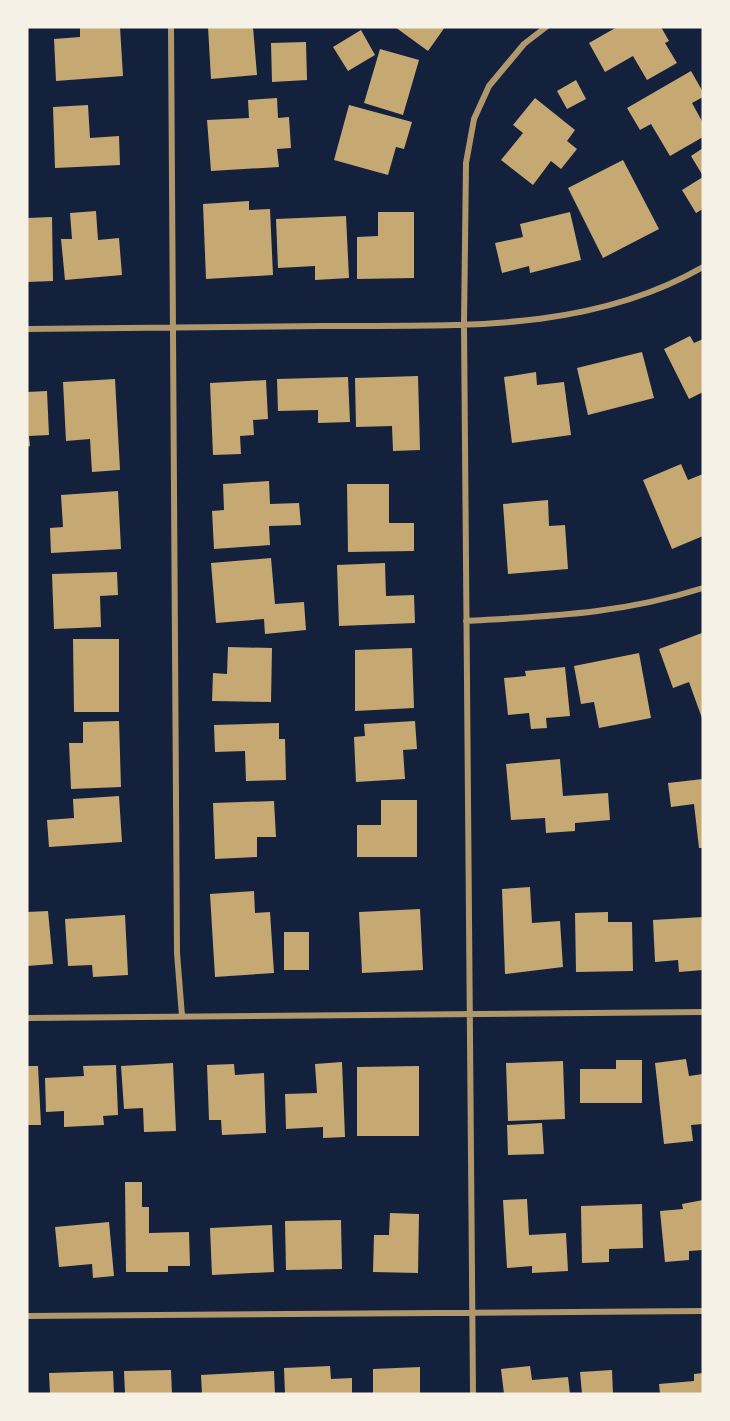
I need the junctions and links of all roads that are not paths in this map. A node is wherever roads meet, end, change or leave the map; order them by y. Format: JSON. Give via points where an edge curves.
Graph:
{"nodes":[{"id":1,"x":171,"y":27,"type":"edge"},
{"id":2,"x":546,"y":27,"type":"edge"},
{"id":3,"x":703,"y":267,"type":"edge"},
{"id":4,"x":464,"y":325,"type":"junction"},
{"id":5,"x":172,"y":328,"type":"junction"},
{"id":6,"x":27,"y":329,"type":"edge"},
{"id":7,"x":703,"y":588,"type":"edge"},
{"id":8,"x":466,"y":621,"type":"junction"},
{"id":9,"x":703,"y":1012,"type":"edge"},
{"id":10,"x":470,"y":1014,"type":"junction"},
{"id":11,"x":182,"y":1016,"type":"junction"},
{"id":12,"x":27,"y":1018,"type":"edge"},
{"id":13,"x":703,"y":1311,"type":"edge"},
{"id":14,"x":472,"y":1314,"type":"junction"},
{"id":15,"x":27,"y":1317,"type":"edge"},
{"id":16,"x":473,"y":1394,"type":"edge"}],
"edges":[{"from":1,"to":5,"type":"street"},
{"from":2,"to":4,"type":"street","via":[[524,44],[489,86],[474,119],[466,163]]},
{"from":3,"to":4,"type":"street","via":[[634,299],[581,314]]},
{"from":4,"to":5,"type":"street"},
{"from":4,"to":8,"type":"street"},
{"from":5,"to":6,"type":"street"},
{"from":5,"to":11,"type":"street","via":[[177,953]]},
{"from":7,"to":8,"type":"street","via":[[661,601],[590,614]]},
{"from":8,"to":10,"type":"street"},
{"from":9,"to":10,"type":"street"},
{"from":10,"to":11,"type":"street"},
{"from":10,"to":14,"type":"street"},
{"from":11,"to":12,"type":"street"},
{"from":13,"to":14,"type":"street"},
{"from":14,"to":15,"type":"street"},
{"from":14,"to":16,"type":"street"}]}
